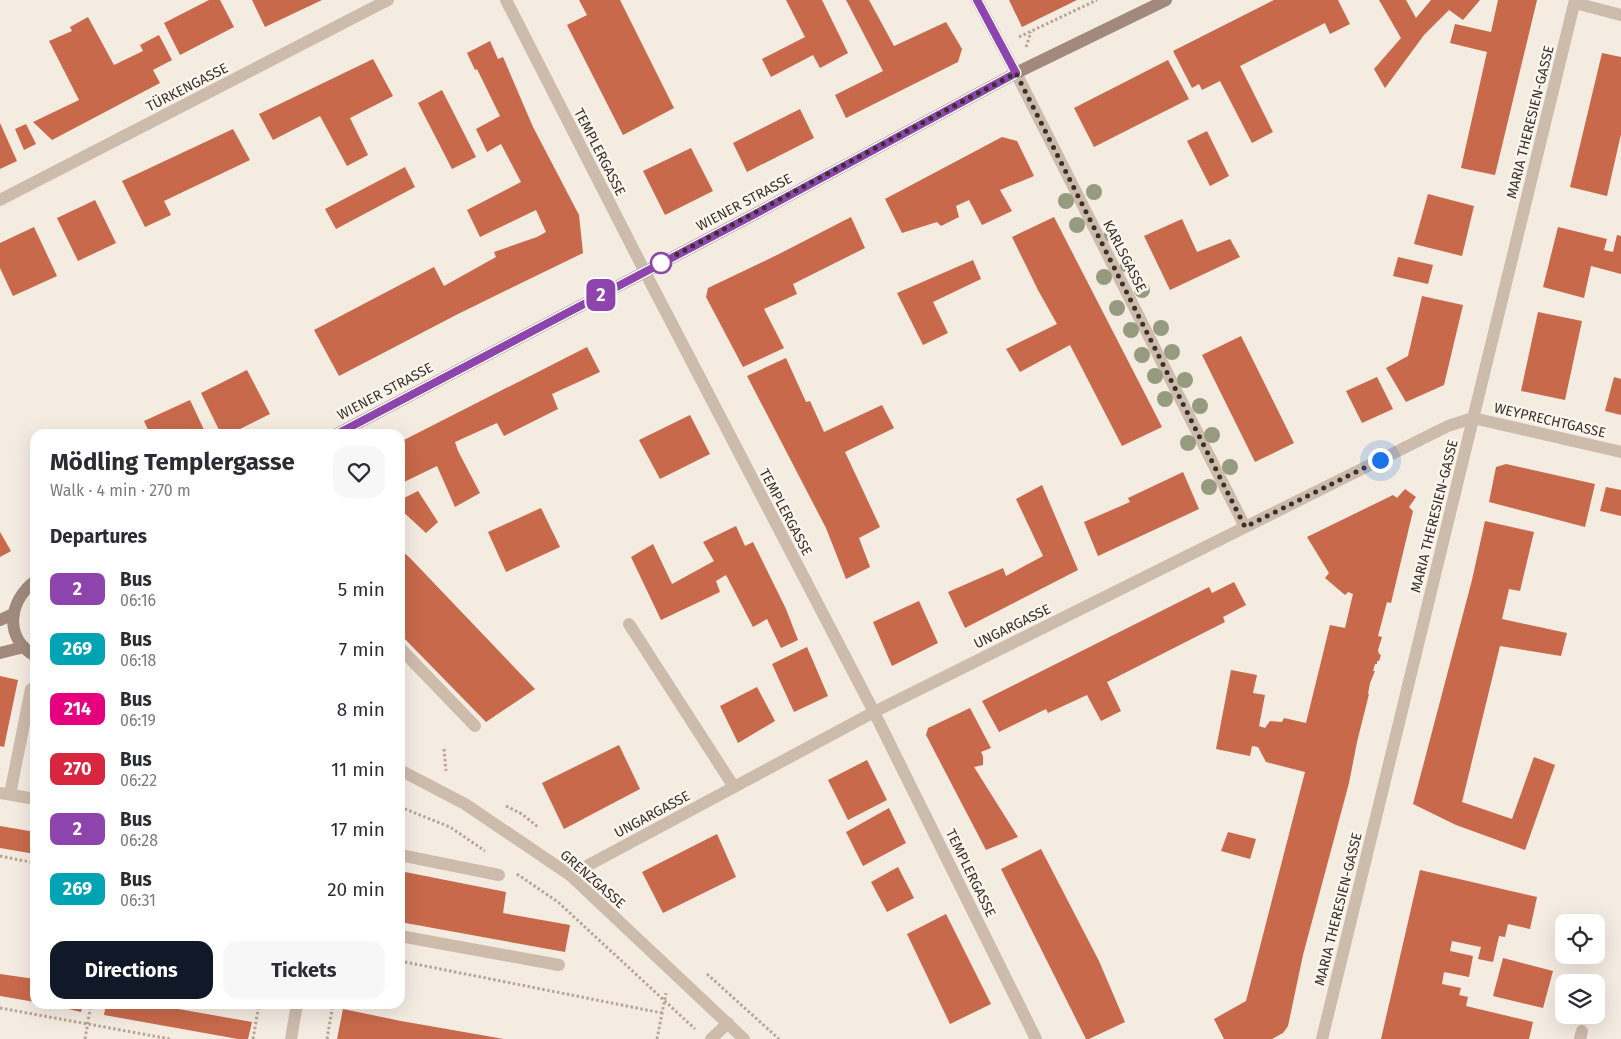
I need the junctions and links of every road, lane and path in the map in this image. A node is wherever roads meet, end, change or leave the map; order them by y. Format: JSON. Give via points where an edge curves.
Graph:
{"nodes":[{"id":1,"x":388,"y":0,"type":"edge"},
{"id":2,"x":506,"y":0,"type":"edge"},
{"id":3,"x":977,"y":0,"type":"edge"},
{"id":4,"x":1097,"y":0,"type":"edge"},
{"id":5,"x":1166,"y":0,"type":"edge"},
{"id":6,"x":1575,"y":2,"type":"edge"},
{"id":7,"x":1621,"y":15,"type":"edge"},
{"id":8,"x":1001,"y":46,"type":"junction"},
{"id":9,"x":1016,"y":73,"type":"junction"},
{"id":10,"x":0,"y":200,"type":"edge"},
{"id":11,"x":645,"y":272,"type":"junction"},
{"id":12,"x":1473,"y":418,"type":"junction"},
{"id":13,"x":347,"y":429,"type":"edge"},
{"id":14,"x":1621,"y":452,"type":"edge"},
{"id":15,"x":1245,"y":527,"type":"junction"},
{"id":16,"x":30,"y":584,"type":"edge"},
{"id":17,"x":13,"y":614,"type":"junction"},
{"id":18,"x":0,"y":620,"type":"edge"},
{"id":19,"x":628,"y":624,"type":"dead end"},
{"id":20,"x":24,"y":647,"type":"junction"},
{"id":21,"x":30,"y":652,"type":"edge"},
{"id":22,"x":0,"y":653,"type":"edge"},
{"id":23,"x":405,"y":653,"type":"edge"},
{"id":24,"x":30,"y":697,"type":"edge"},
{"id":25,"x":874,"y":712,"type":"junction"},
{"id":26,"x":475,"y":726,"type":"dead end"},
{"id":27,"x":405,"y":773,"type":"edge"},
{"id":28,"x":734,"y":787,"type":"junction"},
{"id":29,"x":5,"y":794,"type":"edge"},
{"id":30,"x":30,"y":798,"type":"edge"},
{"id":31,"x":405,"y":809,"type":"edge"},
{"id":32,"x":489,"y":854,"type":"dead end"},
{"id":33,"x":0,"y":856,"type":"edge"},
{"id":34,"x":405,"y":856,"type":"edge"},
{"id":35,"x":30,"y":862,"type":"edge"},
{"id":36,"x":512,"y":870,"type":"dead end"},
{"id":37,"x":499,"y":875,"type":"dead end"},
{"id":38,"x":570,"y":875,"type":"junction"},
{"id":39,"x":405,"y":937,"type":"edge"},
{"id":40,"x":405,"y":963,"type":"edge"},
{"id":41,"x":559,"y":966,"type":"dead end"},
{"id":42,"x":670,"y":969,"type":"junction"},
{"id":43,"x":664,"y":1000,"type":"junction"},
{"id":44,"x":0,"y":1008,"type":"edge"},
{"id":45,"x":90,"y":1009,"type":"edge"},
{"id":46,"x":259,"y":1009,"type":"edge"},
{"id":47,"x":296,"y":1009,"type":"edge"},
{"id":48,"x":332,"y":1009,"type":"edge"},
{"id":49,"x":662,"y":1013,"type":"junction"},
{"id":50,"x":728,"y":1023,"type":"junction"},
{"id":51,"x":87,"y":1024,"type":"junction"},
{"id":52,"x":699,"y":1032,"type":"dead end"},
{"id":53,"x":84,"y":1039,"type":"edge"},
{"id":54,"x":170,"y":1039,"type":"edge"},
{"id":55,"x":253,"y":1039,"type":"edge"},
{"id":56,"x":291,"y":1039,"type":"edge"},
{"id":57,"x":326,"y":1039,"type":"edge"},
{"id":58,"x":657,"y":1039,"type":"edge"},
{"id":59,"x":711,"y":1039,"type":"edge"},
{"id":60,"x":744,"y":1039,"type":"edge"},
{"id":61,"x":1036,"y":1039,"type":"edge"},
{"id":62,"x":1322,"y":1039,"type":"edge"}],
"edges":[{"from":1,"to":10,"type":"street","name":"TÜRKENGASSE"},
{"from":2,"to":11,"type":"street","name":"TEMPLERGASSE"},
{"from":3,"to":8,"type":"street","name":"KARLSGASSE"},
{"from":4,"to":8,"type":"path"},
{"from":5,"to":9,"type":"main road","name":"WIENER STRASSE"},
{"from":6,"to":7,"type":"street"},
{"from":6,"to":12,"type":"street","name":"MARIA THERESIEN-GASSE"},
{"from":8,"to":9,"type":"street","name":"KARLSGASSE"},
{"from":9,"to":11,"type":"main road","name":"WIENER STRASSE"},
{"from":9,"to":15,"type":"street","name":"KARLSGASSE"},
{"from":11,"to":13,"type":"main road","name":"WIENER STRASSE"},
{"from":11,"to":25,"type":"street","name":"TEMPLERGASSE"},
{"from":12,"to":14,"type":"street","name":"WEYPRECHTGASSE"},
{"from":12,"to":15,"type":"street","name":"UNGARGASSE","via":[[1448,426]]},
{"from":12,"to":62,"type":"street","name":"MARIA THERESIEN-GASSE"},
{"from":15,"to":25,"type":"street","name":"UNGARGASSE"},
{"from":16,"to":17,"type":"main road","via":[[17,600]]},
{"from":17,"to":18,"type":"main road"},
{"from":17,"to":20,"type":"main road","via":[[13,626]]},
{"from":19,"to":28,"type":"street"},
{"from":20,"to":21,"type":"main road"},
{"from":20,"to":22,"type":"main road"},
{"from":23,"to":26,"type":"street"},
{"from":24,"to":29,"type":"street"},
{"from":25,"to":28,"type":"street","name":"UNGARGASSE"},
{"from":25,"to":61,"type":"street","name":"TEMPLERGASSE"},
{"from":27,"to":38,"type":"street","name":"GRENZGASSE","via":[[465,804]]},
{"from":28,"to":38,"type":"street","name":"UNGARGASSE"},
{"from":29,"to":30,"type":"street"},
{"from":31,"to":32,"type":"path","via":[[450,827]]},
{"from":33,"to":35,"type":"path"},
{"from":34,"to":37,"type":"street"},
{"from":36,"to":43,"type":"path","via":[[558,902]]},
{"from":38,"to":42,"type":"street","name":"GRENZGASSE"},
{"from":39,"to":41,"type":"street"},
{"from":40,"to":49,"type":"path"},
{"from":42,"to":43,"type":"path"},
{"from":42,"to":50,"type":"street","name":"GRENZGASSE"},
{"from":43,"to":49,"type":"path"},
{"from":43,"to":52,"type":"path"},
{"from":44,"to":51,"type":"path"},
{"from":45,"to":51,"type":"path"},
{"from":46,"to":55,"type":"path"},
{"from":47,"to":56,"type":"street"},
{"from":48,"to":57,"type":"path"},
{"from":49,"to":58,"type":"path"},
{"from":50,"to":59,"type":"street"},
{"from":50,"to":60,"type":"street","name":"GRENZGASSE"},
{"from":51,"to":53,"type":"path"},
{"from":51,"to":54,"type":"path"}]}
